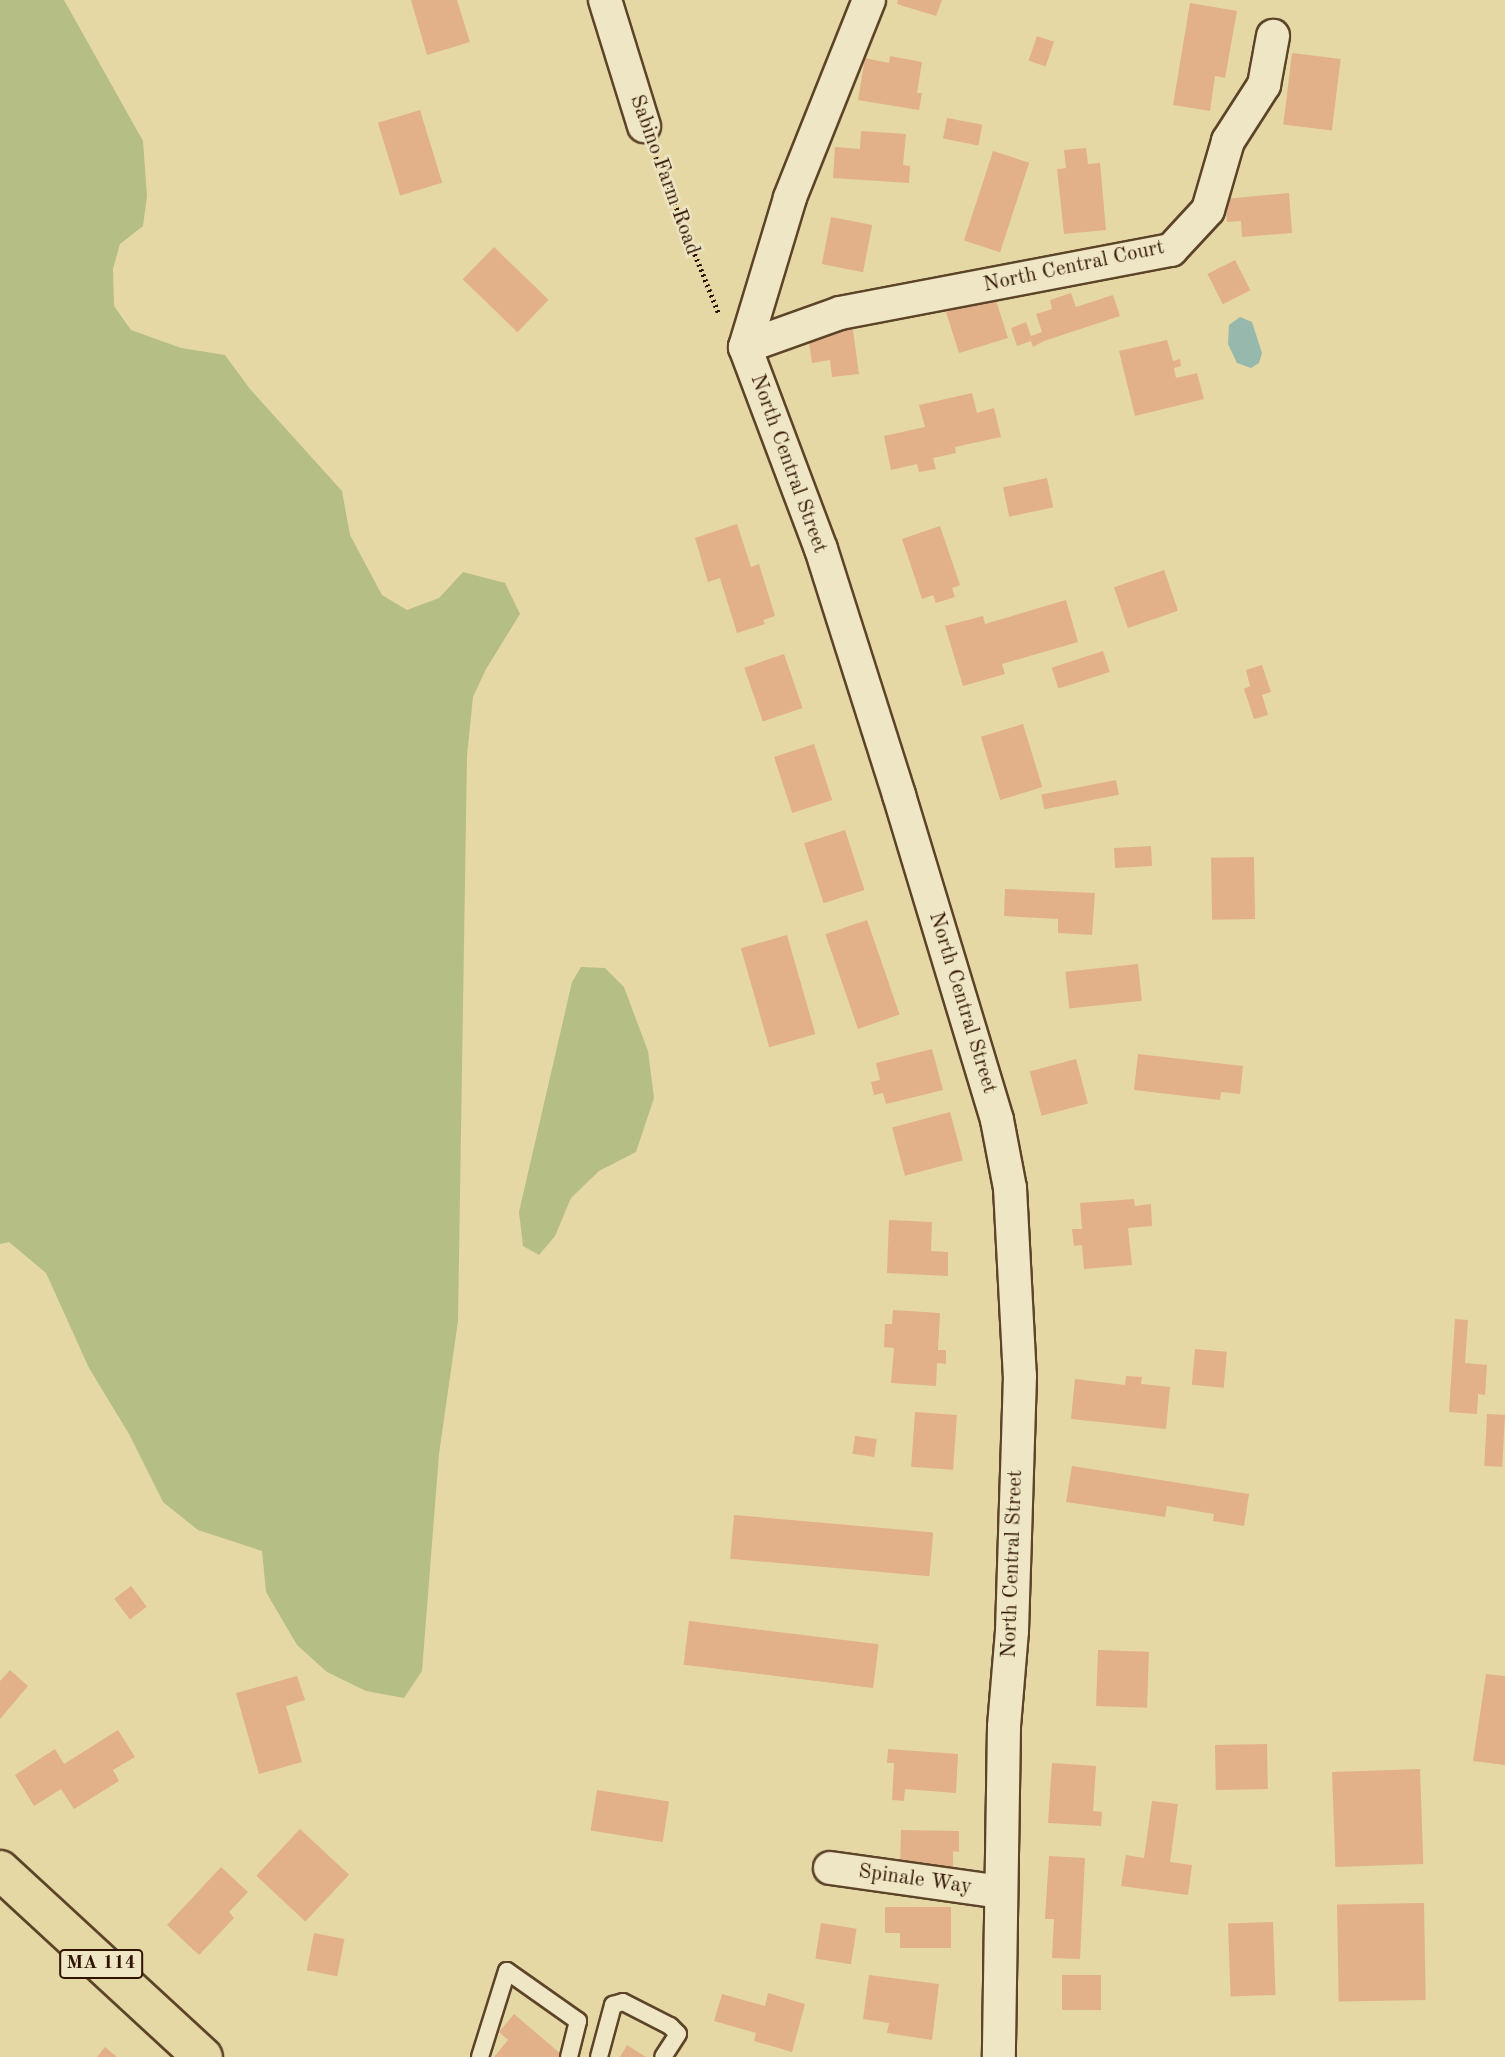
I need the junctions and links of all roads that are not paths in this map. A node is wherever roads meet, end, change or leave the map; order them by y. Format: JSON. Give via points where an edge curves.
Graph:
{"nodes":[{"id":1,"x":605,"y":0,"type":"edge"},
{"id":2,"x":869,"y":0,"type":"edge"},
{"id":3,"x":1273,"y":36,"type":"dead end"},
{"id":4,"x":645,"y":126,"type":"road end"},
{"id":5,"x":745,"y":347,"type":"junction"},
{"id":6,"x":830,"y":1868,"type":"dead end"},
{"id":7,"x":0,"y":1870,"type":"edge"},
{"id":8,"x":1000,"y":1892,"type":"junction"},
{"id":9,"x":203,"y":2057,"type":"edge"},
{"id":10,"x":480,"y":2057,"type":"edge"},
{"id":11,"x":569,"y":2057,"type":"edge"},
{"id":12,"x":599,"y":2057,"type":"edge"},
{"id":13,"x":663,"y":2057,"type":"edge"},
{"id":14,"x":999,"y":2057,"type":"edge"}],
"edges":[{"from":1,"to":4,"type":"street","name":"Sabino Farm Road"},
{"from":2,"to":5,"type":"street","name":"North Central Street","via":[[790,198]]},
{"from":3,"to":5,"type":"street","name":"North Central Court","via":[[1264,85],[1228,141],[1208,210],[1171,250],[840,313]]},
{"from":5,"to":8,"type":"street","name":"North Central Street","via":[[821,549],[899,795],[998,1120],[1010,1188],[1020,1376]]},
{"from":6,"to":8,"type":"street","name":"Spinale Way"},
{"from":7,"to":9,"type":"highway","number":"MA 114"},
{"from":8,"to":14,"type":"street","name":"North Central Street"},
{"from":10,"to":11,"type":"lane","via":[[507,1971],[578,2021]]},
{"from":12,"to":13,"type":"lane","via":[[613,2005],[623,2002],[678,2034]]}]}
